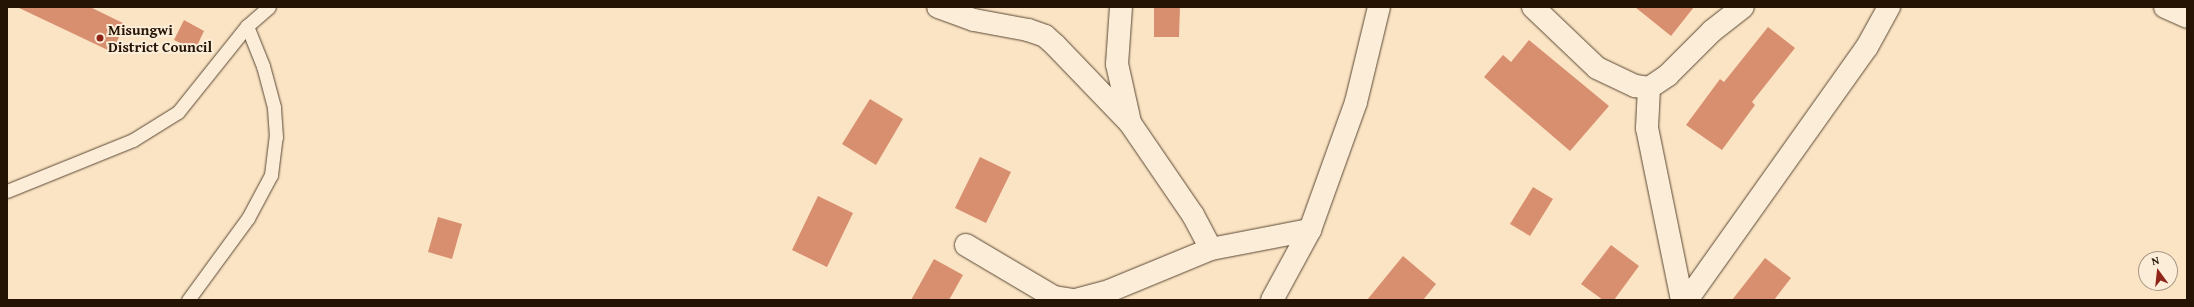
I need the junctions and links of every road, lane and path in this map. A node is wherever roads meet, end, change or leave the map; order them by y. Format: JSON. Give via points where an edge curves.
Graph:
{"nodes":[{"id":1,"x":269,"y":7,"type":"edge"},
{"id":2,"x":938,"y":7,"type":"edge"},
{"id":3,"x":1121,"y":7,"type":"edge"},
{"id":4,"x":1379,"y":7,"type":"edge"},
{"id":5,"x":1533,"y":7,"type":"edge"},
{"id":6,"x":1742,"y":7,"type":"edge"},
{"id":7,"x":1889,"y":7,"type":"edge"},
{"id":8,"x":2165,"y":7,"type":"edge"},
{"id":9,"x":2187,"y":17,"type":"edge"},
{"id":10,"x":247,"y":26,"type":"junction"},
{"id":11,"x":1649,"y":88,"type":"junction"},
{"id":12,"x":1130,"y":123,"type":"junction"},
{"id":13,"x":7,"y":191,"type":"edge"},
{"id":14,"x":1310,"y":230,"type":"junction"},
{"id":15,"x":966,"y":245,"type":"dead end"},
{"id":16,"x":1211,"y":249,"type":"junction"},
{"id":17,"x":188,"y":300,"type":"edge"},
{"id":18,"x":1072,"y":300,"type":"edge"},
{"id":19,"x":1076,"y":300,"type":"edge"},
{"id":20,"x":1272,"y":300,"type":"edge"},
{"id":21,"x":1682,"y":300,"type":"edge"},
{"id":22,"x":1687,"y":300,"type":"edge"}],
"edges":[{"from":1,"to":10,"type":"lane"},
{"from":2,"to":12,"type":"street","via":[[974,20],[1044,36]]},
{"from":3,"to":12,"type":"street","via":[[1117,64]]},
{"from":4,"to":14,"type":"street","via":[[1356,102]]},
{"from":5,"to":11,"type":"street","via":[[1597,68],[1635,86]]},
{"from":6,"to":11,"type":"street","via":[[1712,31],[1668,75]]},
{"from":7,"to":22,"type":"street","via":[[1867,47]]},
{"from":8,"to":9,"type":"street"},
{"from":10,"to":13,"type":"lane","via":[[178,112],[133,140]]},
{"from":10,"to":17,"type":"lane","via":[[263,66],[274,107],[276,137],[271,175],[248,218]]},
{"from":11,"to":21,"type":"street","via":[[1647,128]]},
{"from":12,"to":16,"type":"street","via":[[1178,192]]},
{"from":14,"to":16,"type":"street"},
{"from":14,"to":20,"type":"street"},
{"from":15,"to":18,"type":"street","via":[[1054,297]]},
{"from":16,"to":19,"type":"street","via":[[1109,292]]}]}
